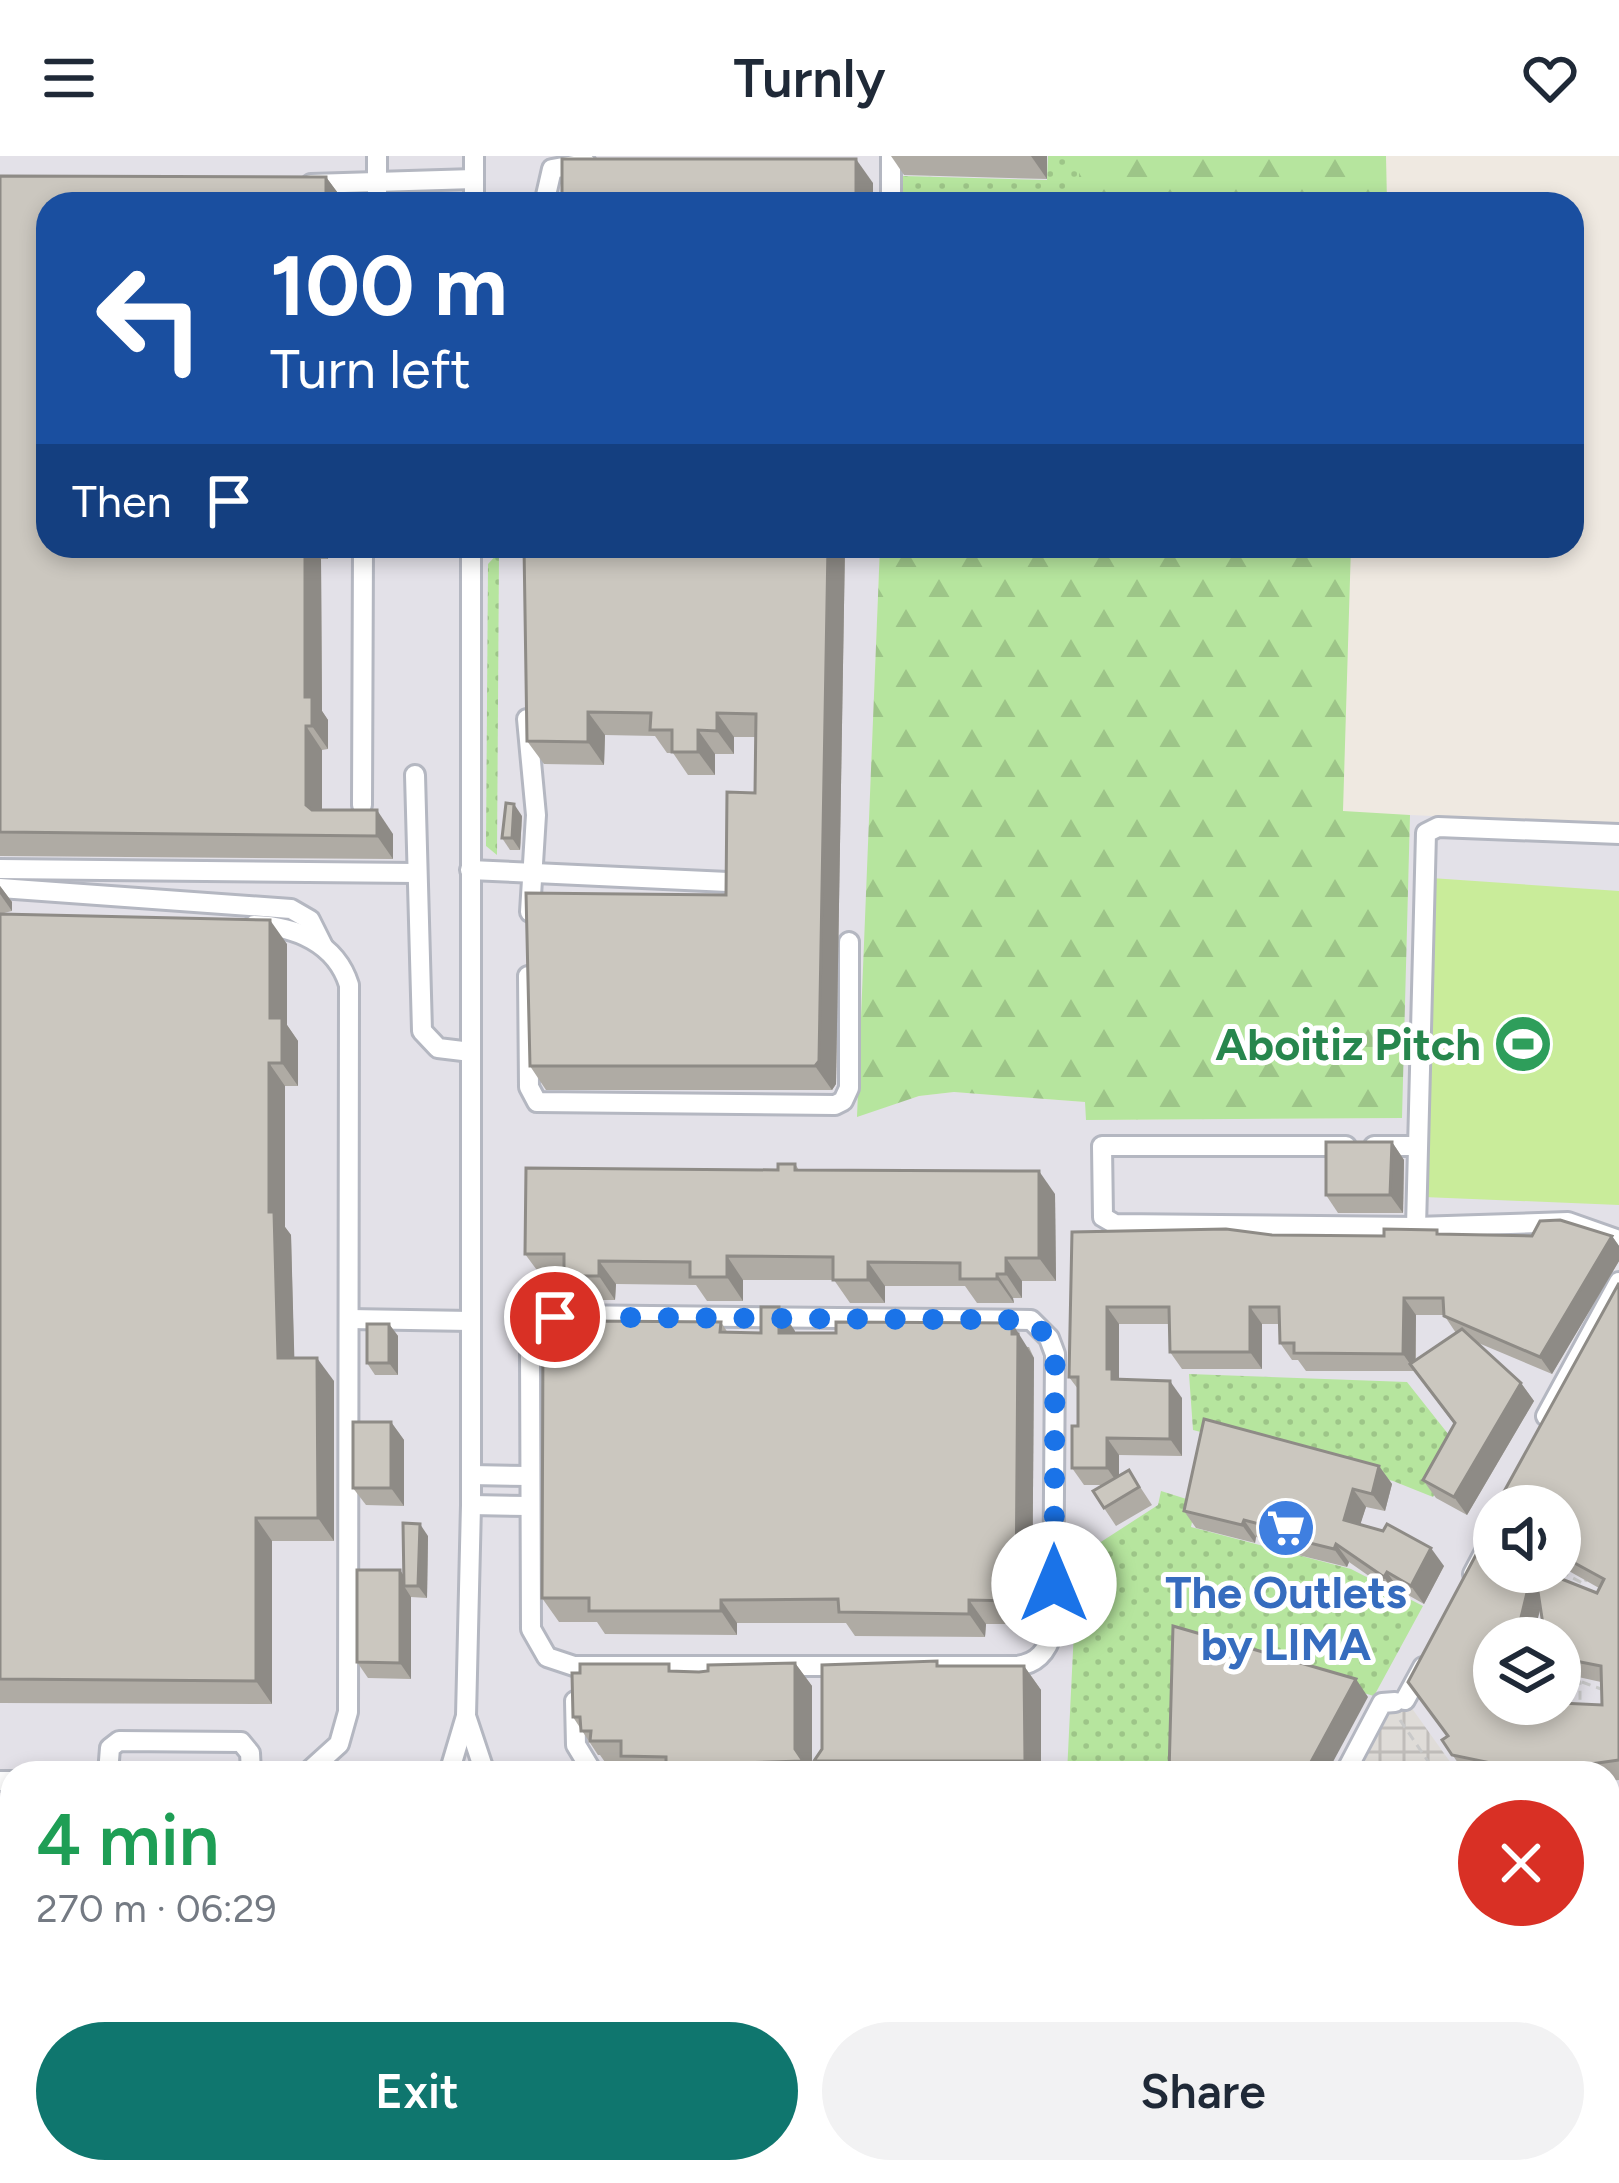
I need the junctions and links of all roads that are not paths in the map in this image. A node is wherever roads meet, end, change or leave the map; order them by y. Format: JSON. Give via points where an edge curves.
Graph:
{"nodes":[{"id":1,"x":377,"y":156,"type":"edge"},
{"id":2,"x":474,"y":156,"type":"edge"},
{"id":3,"x":891,"y":156,"type":"edge"},
{"id":4,"x":612,"y":163,"type":"edge"},
{"id":5,"x":377,"y":179,"type":"junction"},
{"id":6,"x":474,"y":179,"type":"junction"},
{"id":7,"x":297,"y":184,"type":"edge"},
{"id":8,"x":377,"y":192,"type":"edge"},
{"id":9,"x":473,"y":192,"type":"edge"},
{"id":10,"x":545,"y":192,"type":"edge"},
{"id":11,"x":891,"y":192,"type":"edge"},
{"id":12,"x":363,"y":558,"type":"edge"},
{"id":13,"x":471,"y":558,"type":"edge"},
{"id":14,"x":527,"y":690,"type":"edge"},
{"id":15,"x":415,"y":775,"type":"dead end"},
{"id":16,"x":362,"y":805,"type":"edge"},
{"id":17,"x":1619,"y":834,"type":"edge"},
{"id":18,"x":0,"y":869,"type":"edge"},
{"id":19,"x":470,"y":870,"type":"junction"},
{"id":20,"x":416,"y":872,"type":"junction"},
{"id":21,"x":536,"y":873,"type":"junction"},
{"id":22,"x":728,"y":882,"type":"edge"},
{"id":23,"x":0,"y":888,"type":"edge"},
{"id":24,"x":215,"y":925,"type":"edge"},
{"id":25,"x":528,"y":926,"type":"edge"},
{"id":26,"x":849,"y":942,"type":"dead end"},
{"id":27,"x":323,"y":946,"type":"junction"},
{"id":28,"x":528,"y":949,"type":"edge"},
{"id":29,"x":471,"y":1052,"type":"junction"},
{"id":30,"x":1417,"y":1146,"type":"junction"},
{"id":31,"x":1416,"y":1227,"type":"junction"},
{"id":32,"x":1619,"y":1240,"type":"edge"},
{"id":33,"x":1619,"y":1282,"type":"edge"},
{"id":34,"x":349,"y":1319,"type":"junction"},
{"id":35,"x":471,"y":1321,"type":"junction"},
{"id":36,"x":1539,"y":1429,"type":"edge"},
{"id":37,"x":471,"y":1475,"type":"junction"},
{"id":38,"x":530,"y":1476,"type":"junction"},
{"id":39,"x":471,"y":1505,"type":"junction"},
{"id":40,"x":529,"y":1506,"type":"junction"},
{"id":41,"x":1473,"y":1574,"type":"edge"},
{"id":42,"x":1461,"y":1597,"type":"edge"},
{"id":43,"x":1438,"y":1638,"type":"edge"},
{"id":44,"x":574,"y":1666,"type":"junction"},
{"id":45,"x":825,"y":1666,"type":"junction"},
{"id":46,"x":825,"y":1688,"type":"edge"},
{"id":47,"x":466,"y":1716,"type":"junction"},
{"id":48,"x":110,"y":1761,"type":"edge"},
{"id":49,"x":250,"y":1761,"type":"edge"},
{"id":50,"x":321,"y":1761,"type":"edge"},
{"id":51,"x":453,"y":1761,"type":"edge"},
{"id":52,"x":481,"y":1761,"type":"edge"},
{"id":53,"x":586,"y":1761,"type":"edge"},
{"id":54,"x":1351,"y":1761,"type":"edge"}],
"edges":[{"from":1,"to":5,"type":"street"},
{"from":2,"to":6,"type":"street"},
{"from":3,"to":11,"type":"street"},
{"from":4,"to":10,"type":"street","via":[[556,165]]},
{"from":5,"to":6,"type":"street"},
{"from":5,"to":7,"type":"street"},
{"from":5,"to":8,"type":"street"},
{"from":6,"to":9,"type":"street"},
{"from":12,"to":16,"type":"street"},
{"from":13,"to":19,"type":"street"},
{"from":14,"to":21,"type":"street"},
{"from":15,"to":20,"type":"street"},
{"from":17,"to":30,"type":"street","via":[[1438,827],[1426,833]]},
{"from":18,"to":20,"type":"street"},
{"from":19,"to":21,"type":"street"},
{"from":19,"to":29,"type":"street"},
{"from":20,"to":29,"type":"street","via":[[422,1031],[438,1048]]},
{"from":21,"to":22,"type":"street"},
{"from":21,"to":25,"type":"street"},
{"from":23,"to":27,"type":"street","via":[[291,909],[310,920]]},
{"from":24,"to":27,"type":"street","via":[[285,928]]},
{"from":26,"to":28,"type":"street","via":[[849,1088],[835,1105],[537,1102],[529,1087]]},
{"from":27,"to":34,"type":"street","via":[[349,986]]},
{"from":29,"to":35,"type":"street"},
{"from":30,"to":31,"type":"street"},
{"from":30,"to":31,"type":"street","via":[[1102,1146],[1102,1213],[1110,1222]]},
{"from":31,"to":32,"type":"street","via":[[1580,1222]]},
{"from":33,"to":36,"type":"street"},
{"from":34,"to":35,"type":"street"},
{"from":34,"to":50,"type":"street","via":[[349,1712],[340,1744]]},
{"from":35,"to":37,"type":"street"},
{"from":37,"to":38,"type":"street"},
{"from":37,"to":39,"type":"street"},
{"from":38,"to":40,"type":"street"},
{"from":38,"to":45,"type":"street","via":[[530,1352],[555,1317],[1031,1320],[1055,1354],[1053,1630],[1046,1649],[1034,1663],[1016,1666]]},
{"from":39,"to":40,"type":"street"},
{"from":39,"to":47,"type":"street"},
{"from":40,"to":44,"type":"street","via":[[532,1639],[547,1657]]},
{"from":41,"to":42,"type":"street"},
{"from":43,"to":54,"type":"street","via":[[1400,1701],[1382,1703]]},
{"from":44,"to":45,"type":"street"},
{"from":44,"to":53,"type":"street","via":[[576,1745]]},
{"from":45,"to":46,"type":"street"},
{"from":47,"to":51,"type":"street"},
{"from":47,"to":52,"type":"street"},
{"from":48,"to":49,"type":"street","via":[[113,1742],[140,1741],[241,1742]]}]}
